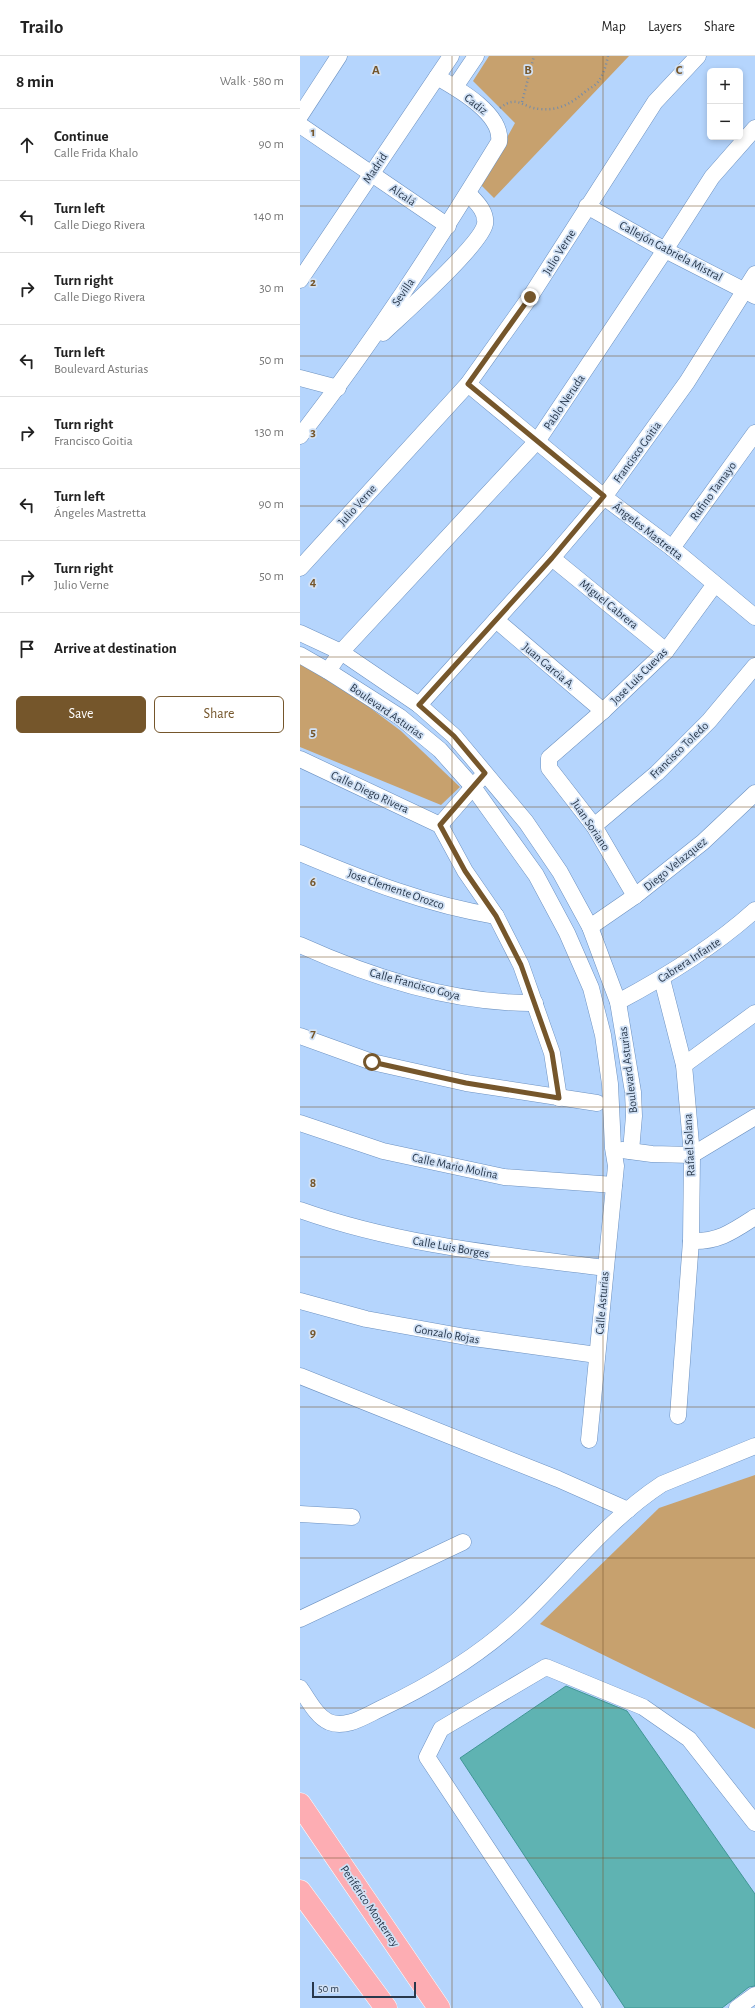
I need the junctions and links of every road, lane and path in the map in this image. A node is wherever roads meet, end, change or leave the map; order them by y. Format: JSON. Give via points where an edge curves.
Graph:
{"nodes":[{"id":1,"x":339,"y":56,"type":"edge"},
{"id":2,"x":451,"y":56,"type":"edge"},
{"id":3,"x":476,"y":56,"type":"edge"},
{"id":4,"x":534,"y":56,"type":"edge"},
{"id":5,"x":608,"y":56,"type":"edge"},
{"id":6,"x":698,"y":56,"type":"edge"},
{"id":7,"x":437,"y":77,"type":"junction"},
{"id":8,"x":455,"y":88,"type":"junction"},
{"id":9,"x":522,"y":102,"type":"junction"},
{"id":10,"x":300,"y":116,"type":"edge"},
{"id":11,"x":490,"y":116,"type":"junction"},
{"id":12,"x":300,"y":125,"type":"edge"},
{"id":13,"x":755,"y":128,"type":"edge"},
{"id":14,"x":499,"y":142,"type":"joint"},
{"id":15,"x":372,"y":174,"type":"junction"},
{"id":16,"x":468,"y":192,"type":"junction"},
{"id":17,"x":588,"y":206,"type":"junction"},
{"id":18,"x":448,"y":226,"type":"junction"},
{"id":19,"x":665,"y":250,"type":"junction"},
{"id":20,"x":755,"y":274,"type":"edge"},
{"id":21,"x":300,"y":280,"type":"edge"},
{"id":22,"x":750,"y":293,"type":"edge"},
{"id":23,"x":360,"y":355,"type":"junction"},
{"id":24,"x":300,"y":378,"type":"edge"},
{"id":25,"x":468,"y":384,"type":"junction"},
{"id":26,"x":338,"y":388,"type":"junction"},
{"id":27,"x":755,"y":433,"type":"edge"},
{"id":28,"x":300,"y":436,"type":"edge"},
{"id":29,"x":538,"y":440,"type":"junction"},
{"id":30,"x":604,"y":496,"type":"junction"},
{"id":31,"x":672,"y":548,"type":"junction"},
{"id":32,"x":552,"y":558,"type":"junction"},
{"id":33,"x":300,"y":568,"type":"edge"},
{"id":34,"x":714,"y":584,"type":"junction"},
{"id":35,"x":755,"y":617,"type":"edge"},
{"id":36,"x":496,"y":620,"type":"junction"},
{"id":37,"x":300,"y":633,"type":"edge"},
{"id":38,"x":666,"y":651,"type":"junction"},
{"id":39,"x":341,"y":652,"type":"junction"},
{"id":40,"x":300,"y":656,"type":"edge"},
{"id":41,"x":755,"y":666,"type":"edge"},
{"id":42,"x":328,"y":671,"type":"junction"},
{"id":43,"x":419,"y":705,"type":"junction"},
{"id":44,"x":603,"y":711,"type":"junction"},
{"id":45,"x":550,"y":756,"type":"joint"},
{"id":46,"x":300,"y":758,"type":"edge"},
{"id":47,"x":485,"y":773,"type":"junction"},
{"id":48,"x":473,"y":787,"type":"junction"},
{"id":49,"x":755,"y":793,"type":"edge"},
{"id":50,"x":440,"y":825,"type":"junction"},
{"id":51,"x":594,"y":826,"type":"junction"},
{"id":52,"x":300,"y":853,"type":"edge"},
{"id":53,"x":635,"y":896,"type":"junction"},
{"id":54,"x":755,"y":910,"type":"edge"},
{"id":55,"x":496,"y":916,"type":"junction"},
{"id":56,"x":590,"y":927,"type":"junction"},
{"id":57,"x":300,"y":945,"type":"edge"},
{"id":58,"x":662,"y":979,"type":"junction"},
{"id":59,"x":618,"y":1002,"type":"junction"},
{"id":60,"x":535,"y":1003,"type":"junction"},
{"id":61,"x":755,"y":1013,"type":"edge"},
{"id":62,"x":300,"y":1036,"type":"edge"},
{"id":63,"x":684,"y":1065,"type":"junction"},
{"id":64,"x":559,"y":1098,"type":"junction"},
{"id":65,"x":598,"y":1103,"type":"dead end"},
{"id":66,"x":755,"y":1116,"type":"edge"},
{"id":67,"x":300,"y":1122,"type":"edge"},
{"id":68,"x":613,"y":1148,"type":"junction"},
{"id":69,"x":631,"y":1151,"type":"junction"},
{"id":70,"x":692,"y":1155,"type":"junction"},
{"id":71,"x":616,"y":1166,"type":"junction"},
{"id":72,"x":614,"y":1185,"type":"junction"},
{"id":73,"x":300,"y":1210,"type":"edge"},
{"id":74,"x":755,"y":1218,"type":"edge"},
{"id":75,"x":691,"y":1241,"type":"junction"},
{"id":76,"x":605,"y":1268,"type":"junction"},
{"id":77,"x":300,"y":1301,"type":"edge"},
{"id":78,"x":597,"y":1356,"type":"junction"},
{"id":79,"x":300,"y":1376,"type":"edge"},
{"id":80,"x":678,"y":1416,"type":"dead end"},
{"id":81,"x":589,"y":1440,"type":"dead end"},
{"id":82,"x":755,"y":1446,"type":"edge"},
{"id":83,"x":628,"y":1510,"type":"junction"},
{"id":84,"x":300,"y":1514,"type":"edge"},
{"id":85,"x":352,"y":1517,"type":"dead end"},
{"id":86,"x":463,"y":1542,"type":"dead end"},
{"id":87,"x":300,"y":1619,"type":"edge"},
{"id":88,"x":300,"y":1688,"type":"edge"},
{"id":89,"x":300,"y":1804,"type":"edge"},
{"id":90,"x":755,"y":1823,"type":"edge"},
{"id":91,"x":300,"y":1891,"type":"edge"},
{"id":92,"x":755,"y":1996,"type":"edge"},
{"id":93,"x":386,"y":2008,"type":"edge"},
{"id":94,"x":439,"y":2008,"type":"edge"},
{"id":95,"x":593,"y":2008,"type":"edge"},
{"id":96,"x":737,"y":2008,"type":"edge"}],
"edges":[{"from":1,"to":10,"type":"street"},
{"from":2,"to":7,"type":"street","name":"Madrid"},
{"from":3,"to":8,"type":"street"},
{"from":4,"to":9,"type":"path"},
{"from":5,"to":9,"type":"path","via":[[605,70],[598,83],[572,103],[553,110],[537,109]]},
{"from":6,"to":17,"type":"street","name":"Julio Verne","via":[[655,102]]},
{"from":7,"to":8,"type":"street","name":"Cadiz"},
{"from":7,"to":15,"type":"street","name":"Madrid"},
{"from":8,"to":11,"type":"street","name":"Cadiz"},
{"from":9,"to":11,"type":"path","via":[[508,102]]},
{"from":11,"to":14,"type":"street","name":"Cadiz","via":[[498,130]]},
{"from":12,"to":15,"type":"street","name":"Alcalá"},
{"from":13,"to":19,"type":"street","name":"Pablo Neruda","via":[[712,177]]},
{"from":14,"to":16,"type":"street","name":"Sevilla"},
{"from":15,"to":18,"type":"street","name":"Alcalá"},
{"from":15,"to":21,"type":"street","name":"Madrid"},
{"from":16,"to":18,"type":"street","name":"Sevilla"},
{"from":16,"to":23,"type":"street","via":[[482,208],[484,216],[485,224],[477,238],[444,275]]},
{"from":17,"to":19,"type":"street","name":"Callejón Gabriela Mistral"},
{"from":17,"to":25,"type":"street","name":"Julio Verne","via":[[530,297]]},
{"from":18,"to":23,"type":"street","name":"Sevilla"},
{"from":19,"to":22,"type":"street","name":"Callejón Gabriela Mistral"},
{"from":19,"to":29,"type":"street","name":"Pablo Neruda"},
{"from":20,"to":22,"type":"street","name":"Francisco Goitia"},
{"from":22,"to":30,"type":"street","name":"Francisco Goitia"},
{"from":23,"to":26,"type":"street","name":"Sevilla"},
{"from":24,"to":26,"type":"street"},
{"from":25,"to":29,"type":"street","name":"Ángeles Mastretta"},
{"from":25,"to":33,"type":"street","name":"Julio Verne"},
{"from":26,"to":28,"type":"street","name":"Sevilla"},
{"from":27,"to":31,"type":"street","name":"Rufino Tamayo"},
{"from":29,"to":30,"type":"street","name":"Ángeles Mastretta"},
{"from":29,"to":39,"type":"street","name":"Pablo Neruda"},
{"from":30,"to":31,"type":"street","name":"Ángeles Mastretta"},
{"from":30,"to":32,"type":"street","name":"Francisco Goitia"},
{"from":31,"to":34,"type":"street","name":"Ángeles Mastretta"},
{"from":32,"to":36,"type":"street","name":"Francisco Goitia"},
{"from":32,"to":38,"type":"street","name":"Miguel Cabrera"},
{"from":34,"to":35,"type":"street","name":"Ángeles Mastretta"},
{"from":34,"to":38,"type":"street","name":"Jose Luis Cuevas"},
{"from":36,"to":43,"type":"street","name":"Francisco Goitia"},
{"from":36,"to":44,"type":"street","name":"Juan Garcia A."},
{"from":37,"to":39,"type":"street","name":"Boulevard Asturias"},
{"from":38,"to":44,"type":"street","name":"Jose Luis Cuevas"},
{"from":39,"to":42,"type":"street","name":"Pablo Neruda"},
{"from":39,"to":43,"type":"street","name":"Boulevard Asturias"},
{"from":40,"to":42,"type":"street","name":"Boulevard Asturias"},
{"from":41,"to":51,"type":"street","name":"Francisco Toledo","via":[[709,721],[657,773]]},
{"from":42,"to":48,"type":"street","name":"Boulevard Asturias","via":[[400,717],[440,750]]},
{"from":43,"to":47,"type":"street","name":"Boulevard Asturias","via":[[454,736]]},
{"from":44,"to":45,"type":"street","name":"Jose Luis Cuevas"},
{"from":45,"to":51,"type":"street","name":"Juan Soriano","via":[[549,768]]},
{"from":46,"to":50,"type":"street","name":"Calle Diego Rivera"},
{"from":47,"to":48,"type":"street"},
{"from":47,"to":56,"type":"street","name":"Boulevard Asturias","via":[[526,822],[560,872]]},
{"from":48,"to":50,"type":"street"},
{"from":48,"to":68,"type":"street","name":"Boulevard Asturias","via":[[536,875],[567,933],[591,988],[610,1084]]},
{"from":49,"to":53,"type":"street","name":"Diego Velazquez","via":[[703,842]]},
{"from":50,"to":55,"type":"street","via":[[465,871]]},
{"from":51,"to":53,"type":"street","name":"Juan Soriano"},
{"from":52,"to":55,"type":"street","name":"Jose Clemente Orozco","via":[[362,879],[428,902]]},
{"from":53,"to":56,"type":"street","name":"Diego Velazquez"},
{"from":54,"to":58,"type":"street","name":"Cabrera Infante","via":[[729,934]]},
{"from":55,"to":60,"type":"street","via":[[521,965]]},
{"from":56,"to":59,"type":"street","name":"Boulevard Asturias"},
{"from":57,"to":60,"type":"street","name":"Calle Francisco Goya","via":[[363,971],[416,987],[472,999],[510,1004]]},
{"from":58,"to":59,"type":"street","name":"Cabrera Infante"},
{"from":58,"to":63,"type":"street","name":"Rafael Solana"},
{"from":59,"to":69,"type":"street","name":"Boulevard Asturias","via":[[633,1092]]},
{"from":60,"to":64,"type":"street","via":[[552,1053]]},
{"from":61,"to":63,"type":"street"},
{"from":62,"to":64,"type":"street","via":[[372,1062],[466,1083]]},
{"from":63,"to":70,"type":"street","name":"Rafael Solana"},
{"from":64,"to":65,"type":"street"},
{"from":66,"to":70,"type":"street"},
{"from":67,"to":72,"type":"street","name":"Calle Mario Molina","via":[[383,1151],[504,1177]]},
{"from":68,"to":69,"type":"street"},
{"from":68,"to":71,"type":"street","name":"Calle Asturias"},
{"from":69,"to":70,"type":"street"},
{"from":69,"to":71,"type":"street"},
{"from":70,"to":75,"type":"street","name":"Rafael Solana"},
{"from":71,"to":72,"type":"street","name":"Calle Asturias"},
{"from":72,"to":76,"type":"street","name":"Calle Asturias"},
{"from":73,"to":76,"type":"street","name":"Calle Luis Borges","via":[[379,1234],[486,1253]]},
{"from":74,"to":75,"type":"street","via":[[721,1238]]},
{"from":75,"to":80,"type":"street","name":"Rafael Solana"},
{"from":76,"to":78,"type":"street","name":"Calle Asturias"},
{"from":77,"to":78,"type":"street","name":"Gonzalo Rojas","via":[[366,1320],[466,1338]]},
{"from":78,"to":81,"type":"street","name":"Calle Asturias"},
{"from":79,"to":83,"type":"street","via":[[558,1479]]},
{"from":82,"to":83,"type":"street","via":[[662,1484]]},
{"from":83,"to":88,"type":"street","via":[[494,1642],[396,1702],[353,1722],[342,1724],[329,1722],[317,1712]]},
{"from":84,"to":85,"type":"street"},
{"from":86,"to":87,"type":"street"},
{"from":89,"to":94,"type":"highway","name":"Periférico Monterrey"},
{"from":90,"to":95,"type":"street","via":[[689,1739],[643,1707],[546,1667],[441,1729],[427,1757]]},
{"from":91,"to":93,"type":"highway"},
{"from":92,"to":96,"type":"street"}]}
